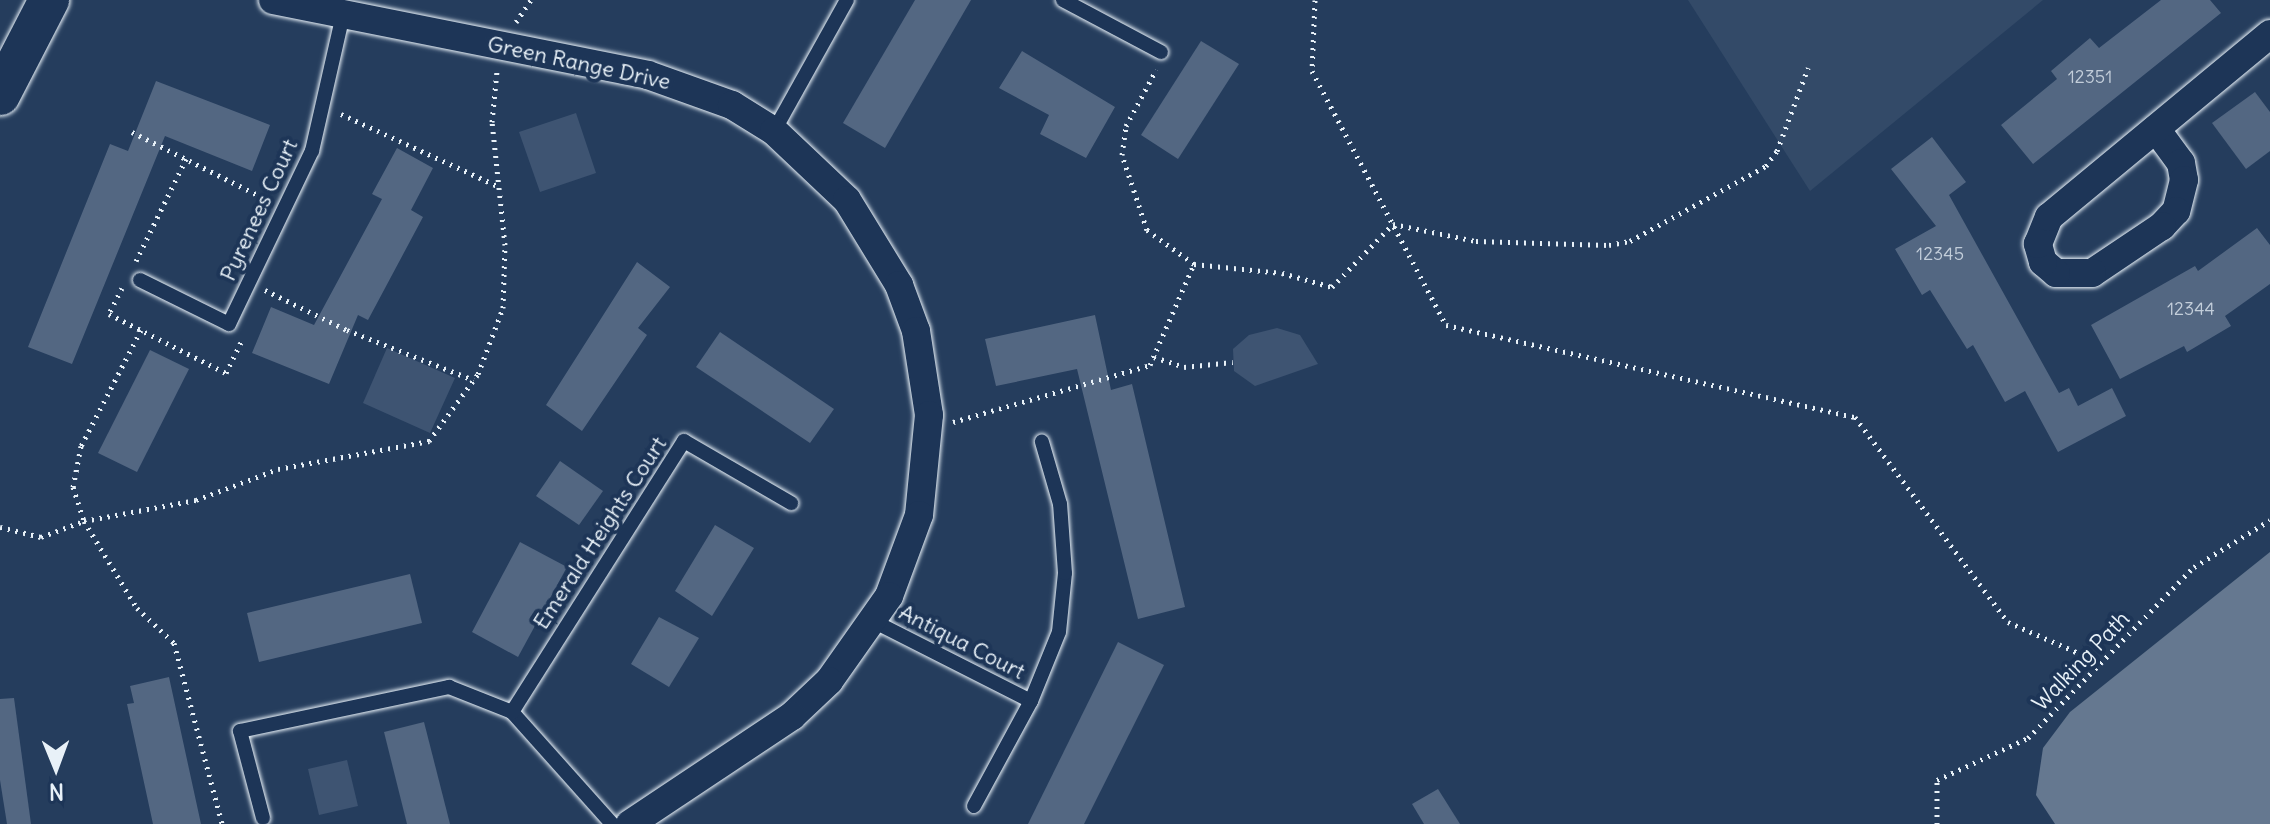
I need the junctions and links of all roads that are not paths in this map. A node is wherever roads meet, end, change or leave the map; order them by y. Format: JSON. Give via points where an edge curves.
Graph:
{"nodes":[{"id":1,"x":49,"y":0,"type":"edge"},
{"id":2,"x":273,"y":0,"type":"edge"},
{"id":3,"x":847,"y":0,"type":"edge"},
{"id":4,"x":1063,"y":0,"type":"edge"},
{"id":5,"x":343,"y":15,"type":"junction"},
{"id":6,"x":2270,"y":34,"type":"edge"},
{"id":7,"x":1161,"y":52,"type":"road end"},
{"id":8,"x":0,"y":95,"type":"edge"},
{"id":9,"x":2156,"y":129,"type":"junction"},
{"id":10,"x":774,"y":131,"type":"junction"},
{"id":11,"x":135,"y":276,"type":"road end"},
{"id":12,"x":1042,"y":442,"type":"dead end"},
{"id":13,"x":791,"y":503,"type":"dead end"},
{"id":14,"x":873,"y":621,"type":"junction"},
{"id":15,"x":1031,"y":701,"type":"junction"},
{"id":16,"x":512,"y":712,"type":"junction"},
{"id":17,"x":974,"y":806,"type":"dead end"},
{"id":18,"x":263,"y":818,"type":"dead end"},
{"id":19,"x":612,"y":824,"type":"edge"},
{"id":20,"x":630,"y":824,"type":"edge"}],
"edges":[{"from":1,"to":8,"type":"street"},
{"from":2,"to":5,"type":"street","name":"Green Range Drive"},
{"from":3,"to":10,"type":"lane"},
{"from":4,"to":7,"type":"lane"},
{"from":5,"to":10,"type":"street","name":"Green Range Drive","via":[[648,75],[700,91]]},
{"from":5,"to":11,"type":"lane","name":"Pyrenees Court","via":[[324,109],[286,209],[229,324]]},
{"from":6,"to":9,"type":"street"},
{"from":9,"to":9,"type":"street","via":[[2049,217],[2038,244],[2043,262],[2056,273],[2092,273],[2176,211],[2184,180],[2181,163]]},
{"from":10,"to":14,"type":"street","name":"Green Range Drive","via":[[847,200],[899,285],[926,379],[929,427],[919,515],[904,563]]},
{"from":12,"to":15,"type":"lane","name":"Antiqua Court","via":[[1060,504],[1065,573],[1059,632]]},
{"from":13,"to":16,"type":"lane","name":"Emerald Heights Court","via":[[684,441]]},
{"from":14,"to":15,"type":"lane","name":"Antiqua Court"},
{"from":14,"to":20,"type":"street","name":"Green Range Drive","via":[[829,681],[792,716]]},
{"from":15,"to":17,"type":"lane","name":"Antiqua Court"},
{"from":16,"to":18,"type":"lane","via":[[449,687],[240,731]]},
{"from":16,"to":19,"type":"lane"}]}
